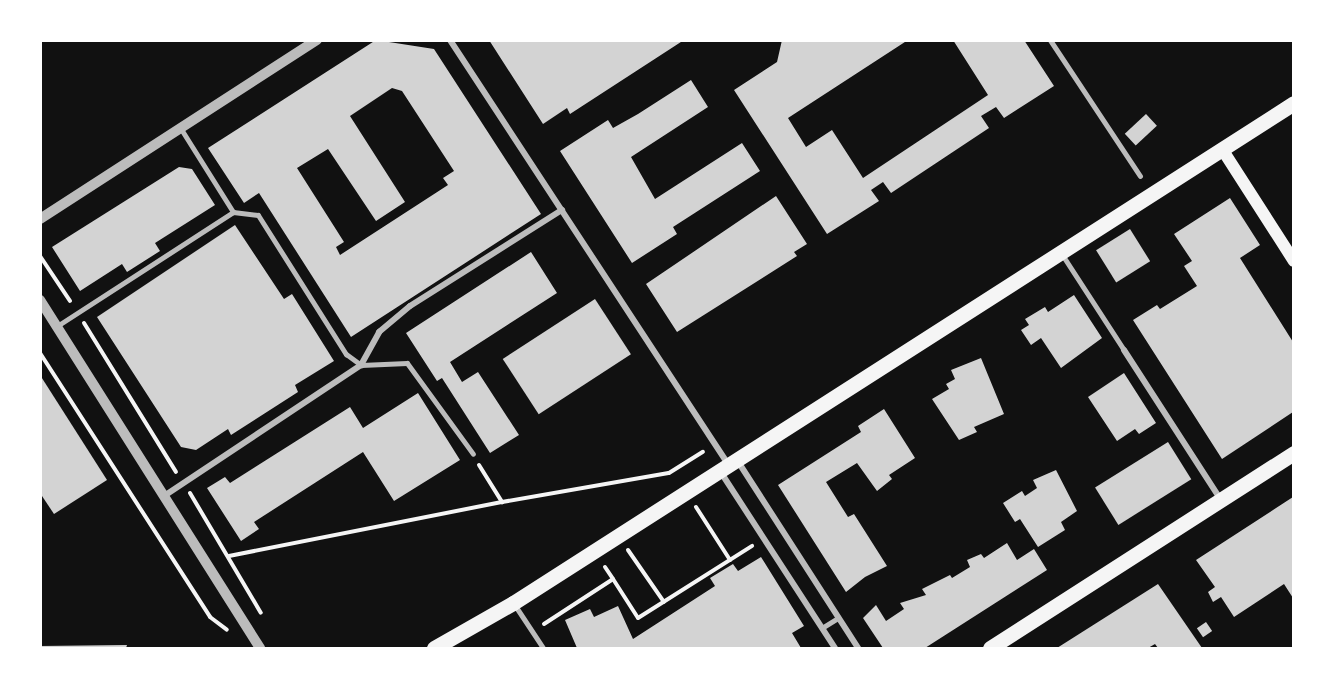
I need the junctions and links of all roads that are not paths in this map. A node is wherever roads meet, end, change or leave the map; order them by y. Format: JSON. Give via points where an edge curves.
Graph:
{"nodes":[{"id":1,"x":317,"y":40,"type":"edge"},
{"id":2,"x":1050,"y":40,"type":"edge"},
{"id":3,"x":450,"y":41,"type":"edge"},
{"id":4,"x":1293,"y":103,"type":"edge"},
{"id":5,"x":181,"y":129,"type":"junction"},
{"id":6,"x":1222,"y":149,"type":"junction"},
{"id":7,"x":1140,"y":176,"type":"dead end"},
{"id":8,"x":562,"y":210,"type":"junction"},
{"id":9,"x":233,"y":212,"type":"junction"},
{"id":10,"x":40,"y":219,"type":"edge"},
{"id":11,"x":1061,"y":253,"type":"junction"},
{"id":12,"x":1293,"y":261,"type":"edge"},
{"id":13,"x":40,"y":300,"type":"edge"},
{"id":14,"x":57,"y":326,"type":"junction"},
{"id":15,"x":1124,"y":350,"type":"joint"},
{"id":16,"x":361,"y":365,"type":"junction"},
{"id":17,"x":1293,"y":453,"type":"edge"},
{"id":18,"x":473,"y":454,"type":"road end"},
{"id":19,"x":728,"y":465,"type":"junction"},
{"id":20,"x":164,"y":496,"type":"junction"},
{"id":21,"x":1221,"y":500,"type":"junction"},
{"id":22,"x":513,"y":603,"type":"junction"},
{"id":23,"x":838,"y":618,"type":"junction"},
{"id":24,"x":822,"y":628,"type":"junction"},
{"id":25,"x":260,"y":648,"type":"edge"},
{"id":26,"x":434,"y":648,"type":"edge"},
{"id":27,"x":543,"y":648,"type":"edge"},
{"id":28,"x":835,"y":648,"type":"edge"},
{"id":29,"x":858,"y":648,"type":"edge"},
{"id":30,"x":990,"y":648,"type":"edge"}],
"edges":[{"from":1,"to":5,"type":"street"},
{"from":2,"to":7,"type":"street"},
{"from":3,"to":8,"type":"street"},
{"from":4,"to":6,"type":"main road"},
{"from":5,"to":9,"type":"street"},
{"from":5,"to":10,"type":"street"},
{"from":6,"to":11,"type":"main road"},
{"from":6,"to":12,"type":"main road"},
{"from":8,"to":16,"type":"street","via":[[410,306],[379,332]]},
{"from":8,"to":19,"type":"street"},
{"from":9,"to":14,"type":"street"},
{"from":9,"to":16,"type":"street","via":[[258,215],[346,354]]},
{"from":11,"to":15,"type":"street"},
{"from":11,"to":19,"type":"main road"},
{"from":13,"to":14,"type":"street"},
{"from":14,"to":20,"type":"street"},
{"from":15,"to":21,"type":"street"},
{"from":16,"to":18,"type":"street","via":[[407,363]]},
{"from":16,"to":20,"type":"street"},
{"from":17,"to":21,"type":"main road"},
{"from":19,"to":22,"type":"main road"},
{"from":19,"to":23,"type":"street"},
{"from":19,"to":24,"type":"street","via":[[764,538]]},
{"from":20,"to":25,"type":"street"},
{"from":21,"to":30,"type":"main road"},
{"from":22,"to":26,"type":"main road"},
{"from":22,"to":27,"type":"street"},
{"from":23,"to":24,"type":"lane"},
{"from":23,"to":29,"type":"street"},
{"from":24,"to":28,"type":"street"}]}
